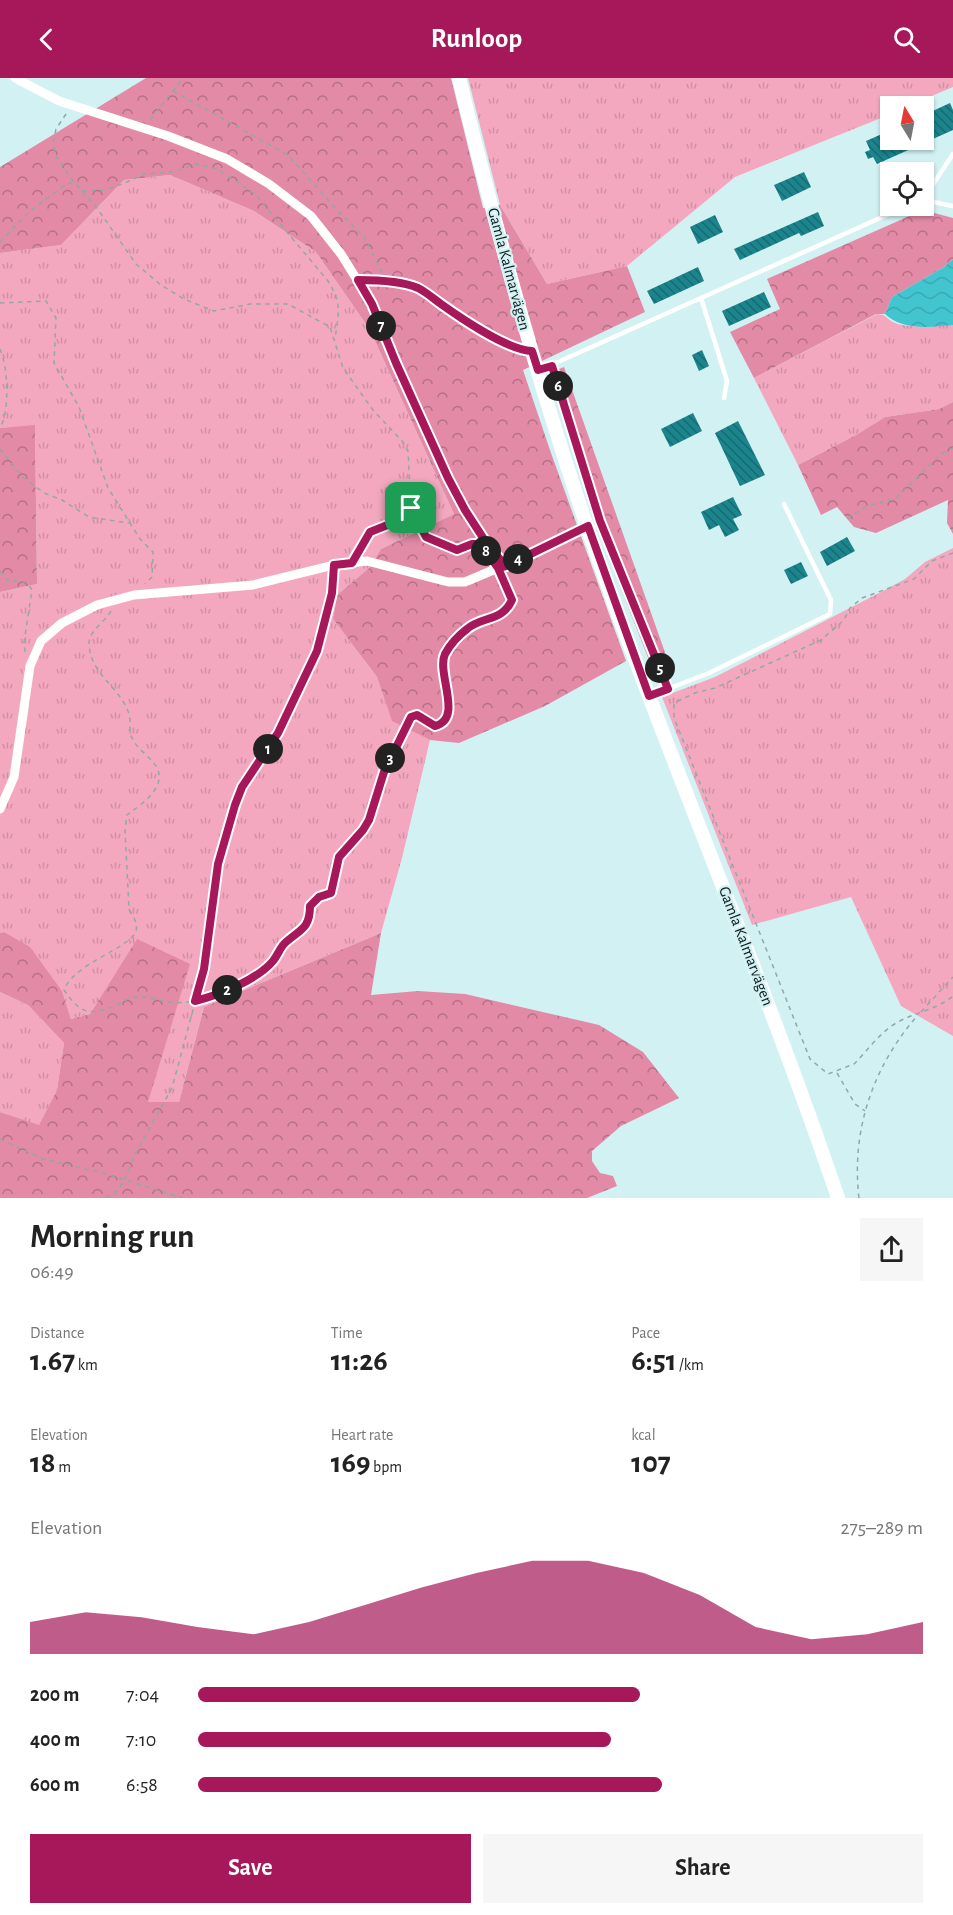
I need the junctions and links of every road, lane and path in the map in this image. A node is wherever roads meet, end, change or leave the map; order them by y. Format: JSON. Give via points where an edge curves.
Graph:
{"nodes":[{"id":1,"x":15,"y":78,"type":"edge"},
{"id":2,"x":183,"y":78,"type":"edge"},
{"id":3,"x":459,"y":78,"type":"edge"},
{"id":4,"x":173,"y":91,"type":"junction"},
{"id":5,"x":71,"y":105,"type":"junction"},
{"id":6,"x":144,"y":128,"type":"junction"},
{"id":7,"x":953,"y":154,"type":"edge"},
{"id":8,"x":74,"y":182,"type":"junction"},
{"id":9,"x":934,"y":183,"type":"edge"},
{"id":10,"x":81,"y":191,"type":"junction"},
{"id":11,"x":934,"y":201,"type":"edge"},
{"id":12,"x":953,"y":206,"type":"edge"},
{"id":13,"x":885,"y":216,"type":"edge"},
{"id":14,"x":0,"y":242,"type":"edge"},
{"id":15,"x":358,"y":280,"type":"junction"},
{"id":16,"x":387,"y":282,"type":"junction"},
{"id":17,"x":701,"y":298,"type":"junction"},
{"id":18,"x":0,"y":303,"type":"edge"},
{"id":19,"x":334,"y":342,"type":"junction"},
{"id":20,"x":0,"y":349,"type":"edge"},
{"id":21,"x":532,"y":351,"type":"junction"},
{"id":22,"x":552,"y":366,"type":"junction"},
{"id":23,"x":538,"y":370,"type":"junction"},
{"id":24,"x":724,"y":398,"type":"dead end"},
{"id":25,"x":0,"y":428,"type":"edge"},
{"id":26,"x":953,"y":448,"type":"edge"},
{"id":27,"x":0,"y":449,"type":"edge"},
{"id":28,"x":784,"y":504,"type":"dead end"},
{"id":29,"x":411,"y":508,"type":"junction"},
{"id":30,"x":847,"y":518,"type":"dead end"},
{"id":31,"x":130,"y":523,"type":"junction"},
{"id":32,"x":588,"y":526,"type":"junction"},
{"id":33,"x":481,"y":544,"type":"dead end"},
{"id":34,"x":953,"y":553,"type":"edge"},
{"id":35,"x":352,"y":563,"type":"junction"},
{"id":36,"x":334,"y":565,"type":"junction"},
{"id":37,"x":502,"y":567,"type":"junction"},
{"id":38,"x":0,"y":571,"type":"edge"},
{"id":39,"x":332,"y":593,"type":"joint"},
{"id":40,"x":134,"y":595,"type":"junction"},
{"id":41,"x":110,"y":601,"type":"junction"},
{"id":42,"x":34,"y":657,"type":"junction"},
{"id":43,"x":668,"y":689,"type":"junction"},
{"id":44,"x":649,"y":696,"type":"junction"},
{"id":45,"x":674,"y":703,"type":"junction"},
{"id":46,"x":0,"y":809,"type":"edge"},
{"id":47,"x":953,"y":977,"type":"edge"},
{"id":48,"x":953,"y":996,"type":"edge"},
{"id":49,"x":195,"y":1001,"type":"junction"},
{"id":50,"x":919,"y":1014,"type":"junction"},
{"id":51,"x":836,"y":1072,"type":"junction"},
{"id":52,"x":865,"y":1111,"type":"junction"},
{"id":53,"x":0,"y":1139,"type":"edge"},
{"id":54,"x":124,"y":1181,"type":"junction"},
{"id":55,"x":106,"y":1198,"type":"edge"},
{"id":56,"x":183,"y":1198,"type":"edge"},
{"id":57,"x":838,"y":1198,"type":"edge"},
{"id":58,"x":859,"y":1198,"type":"edge"}],
"edges":[{"from":1,"to":5,"type":"street"},
{"from":2,"to":4,"type":"path"},
{"from":3,"to":21,"type":"street","name":"Gamla Kalmarvägen"},
{"from":4,"to":6,"type":"path"},
{"from":4,"to":16,"type":"path","via":[[288,154],[364,237]]},
{"from":5,"to":6,"type":"street"},
{"from":5,"to":8,"type":"path","via":[[56,129],[53,144],[57,158]]},
{"from":6,"to":15,"type":"street","via":[[227,159],[269,184],[311,216]]},
{"from":7,"to":9,"type":"lane"},
{"from":8,"to":10,"type":"path"},
{"from":8,"to":14,"type":"path","via":[[29,212]]},
{"from":10,"to":19,"type":"path","via":[[135,264],[184,299],[214,311],[250,304],[288,304],[330,327]]},
{"from":10,"to":19,"type":"path","via":[[104,190],[144,174],[173,172],[195,164],[218,169],[255,194],[328,280],[339,304]]},
{"from":11,"to":12,"type":"lane"},
{"from":13,"to":17,"type":"lane"},
{"from":15,"to":16,"type":"path"},
{"from":15,"to":37,"type":"street","via":[[448,478]]},
{"from":16,"to":21,"type":"path","via":[[417,288],[511,346]]},
{"from":17,"to":22,"type":"lane"},
{"from":17,"to":24,"type":"lane","via":[[727,381]]},
{"from":18,"to":31,"type":"path","via":[[46,301],[56,318],[54,363],[79,407],[108,488]]},
{"from":19,"to":29,"type":"path","via":[[343,369],[408,451]]},
{"from":20,"to":25,"type":"path","via":[[6,401],[5,420]]},
{"from":21,"to":23,"type":"street","name":"Gamla Kalmarvägen"},
{"from":22,"to":23,"type":"lane"},
{"from":22,"to":43,"type":"path","via":[[600,521]]},
{"from":23,"to":32,"type":"street","name":"Gamla Kalmarvägen"},
{"from":26,"to":30,"type":"path","via":[[941,454],[895,499],[867,506]]},
{"from":27,"to":31,"type":"path","via":[[23,477],[44,493],[89,517]]},
{"from":28,"to":43,"type":"lane","via":[[831,600],[831,614]]},
{"from":29,"to":33,"type":"path","via":[[426,537],[457,550]]},
{"from":29,"to":35,"type":"path","via":[[400,520],[370,532]]},
{"from":31,"to":40,"type":"path","via":[[153,552],[152,577]]},
{"from":32,"to":37,"type":"street"},
{"from":32,"to":44,"type":"street","name":"Gamla Kalmarvägen"},
{"from":34,"to":45,"type":"path","via":[[932,561],[914,579],[862,597],[844,620],[820,640]]},
{"from":35,"to":36,"type":"street"},
{"from":35,"to":37,"type":"street","via":[[367,561],[448,582],[465,582]]},
{"from":36,"to":39,"type":"lane"},
{"from":36,"to":40,"type":"street","via":[[253,585]]},
{"from":37,"to":49,"type":"path","via":[[512,600],[508,609],[467,628],[445,655],[446,719],[435,726],[417,715],[411,717],[384,772],[369,820],[339,857],[331,893],[310,906],[304,929],[284,943],[273,961],[260,972],[217,995]]},
{"from":38,"to":42,"type":"path","via":[[7,580],[27,582],[32,590],[23,653]]},
{"from":39,"to":49,"type":"path","via":[[317,651],[278,733],[242,787],[235,805],[218,864],[204,969]]},
{"from":40,"to":41,"type":"street"},
{"from":41,"to":42,"type":"street","via":[[62,623],[41,641]]},
{"from":41,"to":49,"type":"path","via":[[110,614],[91,635],[94,664],[129,712],[132,738],[160,773],[159,785],[127,815],[129,909],[136,930],[132,938],[68,980],[64,990],[84,1011],[97,1013],[133,997],[171,1003]]},
{"from":42,"to":46,"type":"street","via":[[14,777]]},
{"from":43,"to":44,"type":"lane"},
{"from":43,"to":45,"type":"path"},
{"from":44,"to":57,"type":"street","name":"Gamla Kalmarvägen","via":[[757,974]]},
{"from":45,"to":51,"type":"path","via":[[674,718],[810,1059],[828,1074]]},
{"from":47,"to":50,"type":"path"},
{"from":48,"to":50,"type":"path"},
{"from":49,"to":54,"type":"path","via":[[172,1088]]},
{"from":50,"to":51,"type":"path","via":[[888,1028],[854,1064]]},
{"from":50,"to":52,"type":"path","via":[[885,1060]]},
{"from":51,"to":52,"type":"path","via":[[855,1104]]},
{"from":52,"to":58,"type":"path","via":[[858,1149]]},
{"from":53,"to":54,"type":"path","via":[[43,1159]]},
{"from":54,"to":55,"type":"path"},
{"from":54,"to":56,"type":"path"}]}
